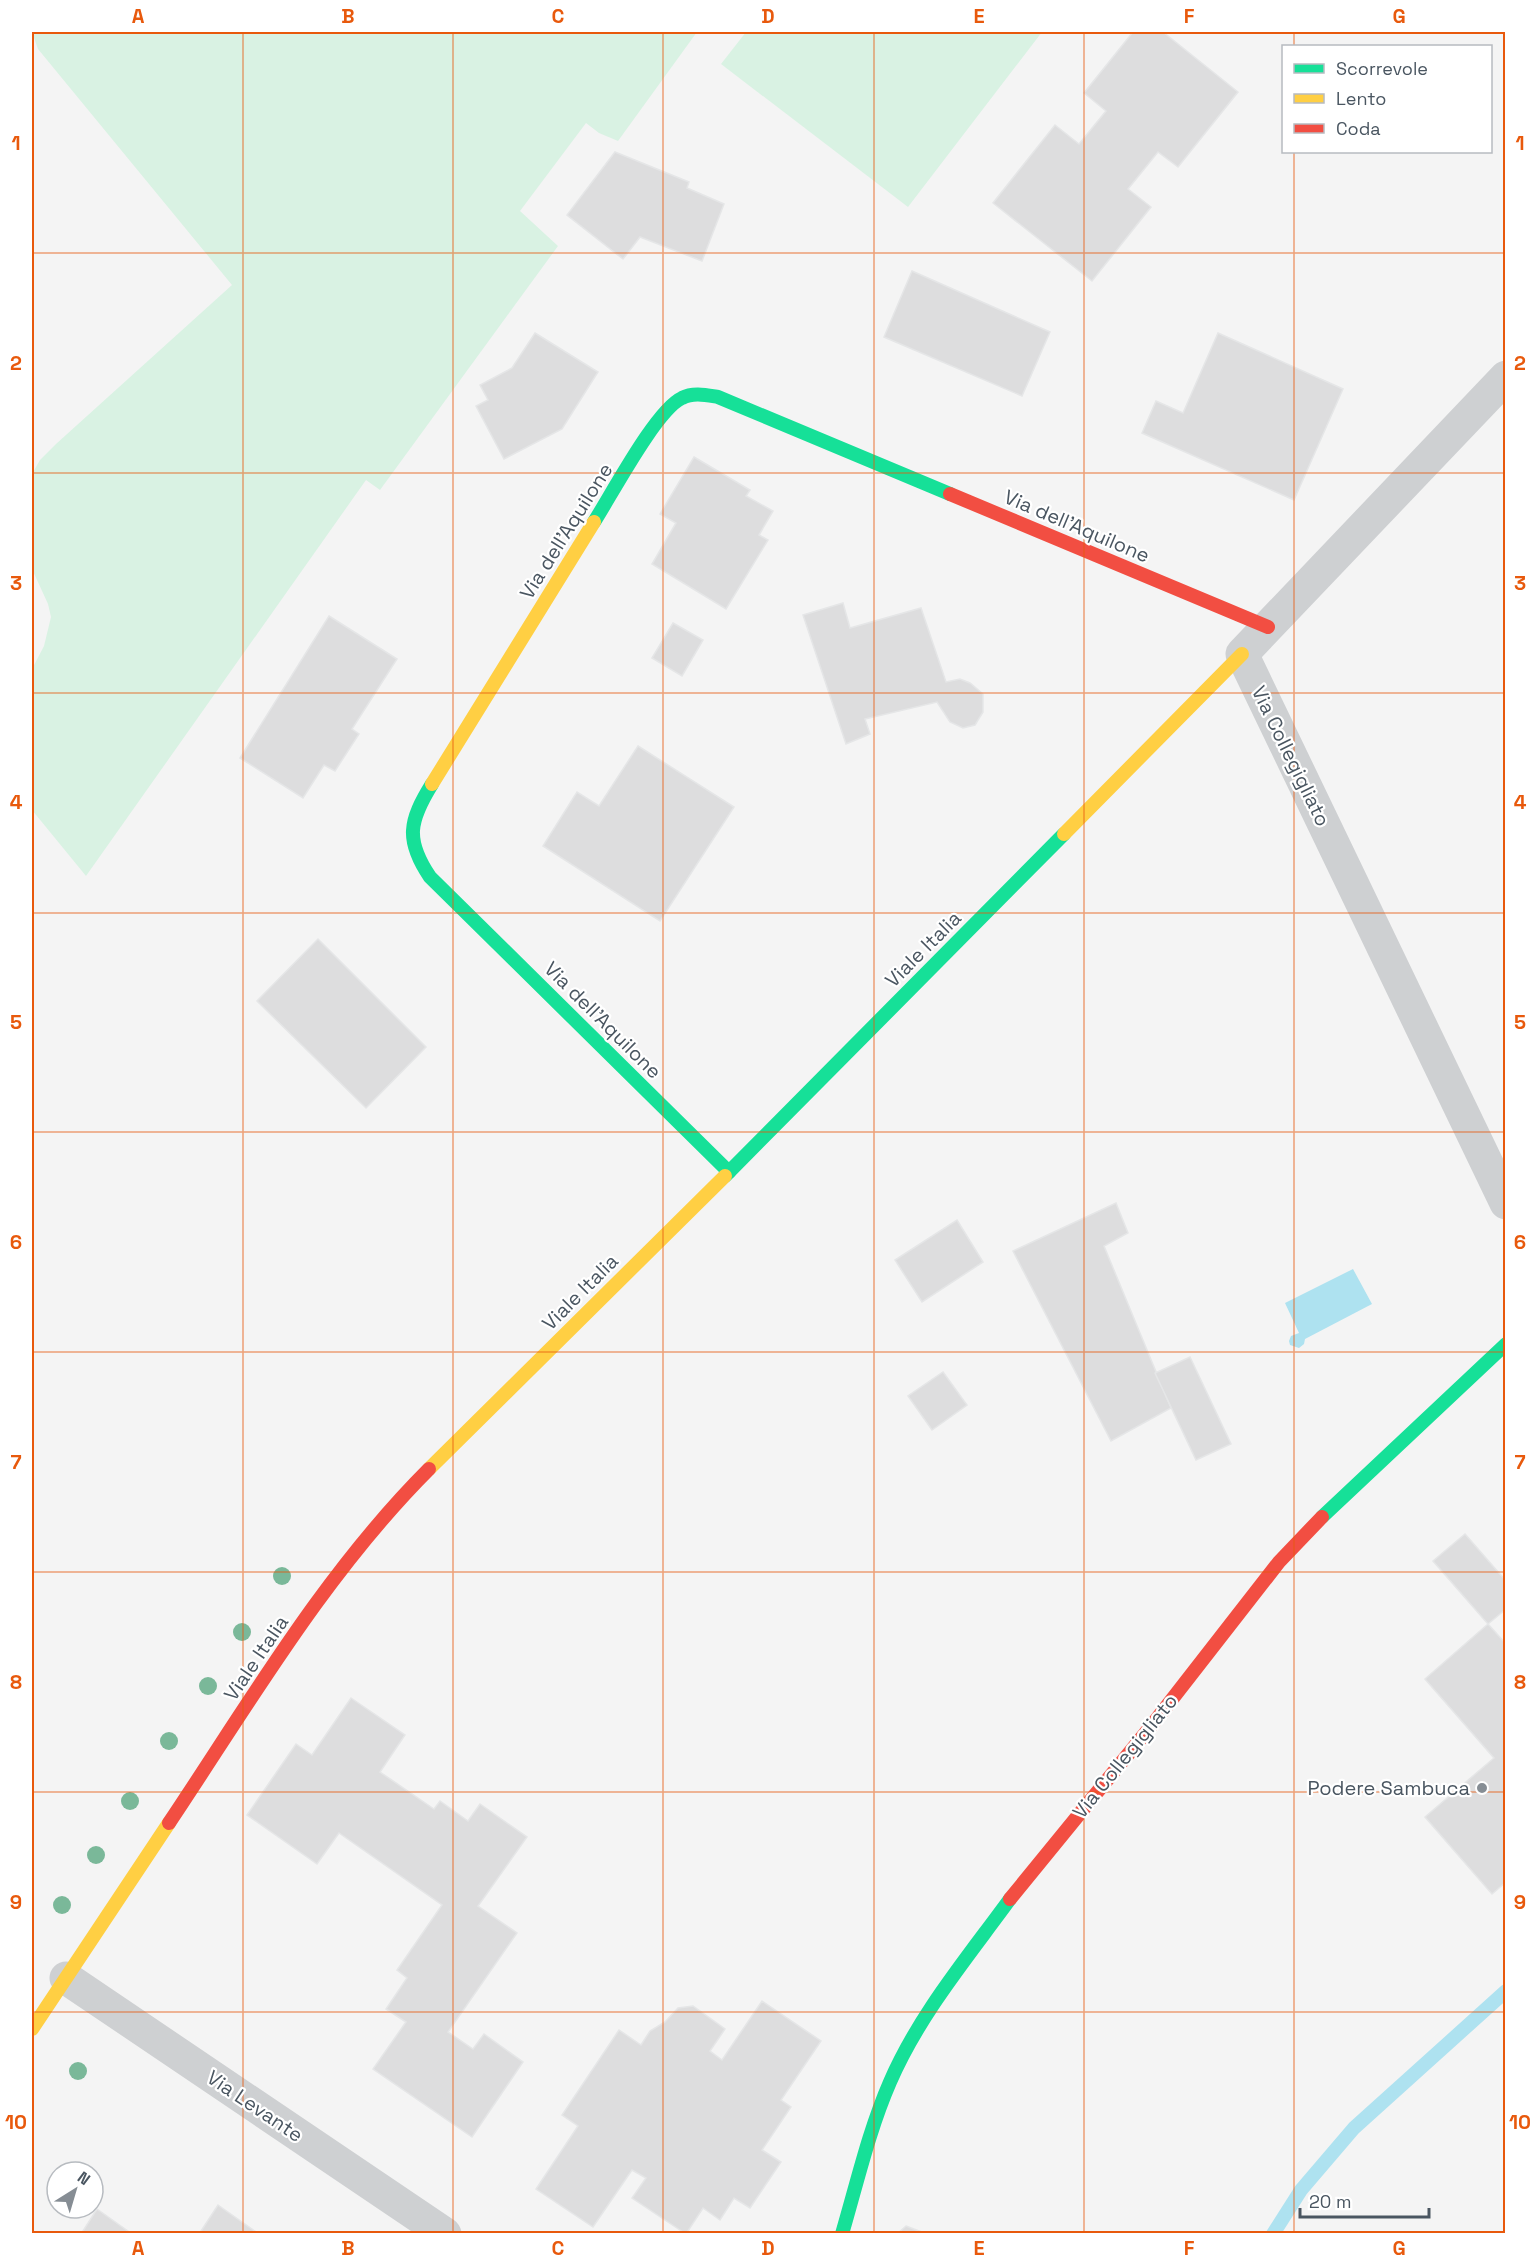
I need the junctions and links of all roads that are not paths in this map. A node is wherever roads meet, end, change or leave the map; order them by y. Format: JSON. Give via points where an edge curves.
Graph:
{"nodes":[{"id":1,"x":1506,"y":377,"type":"edge"},
{"id":2,"x":1268,"y":627,"type":"junction"},
{"id":3,"x":1242,"y":654,"type":"junction"},
{"id":4,"x":729,"y":1172,"type":"junction"},
{"id":5,"x":1506,"y":1203,"type":"edge"},
{"id":6,"x":1506,"y":1344,"type":"edge"},
{"id":7,"x":66,"y":1978,"type":"junction"},
{"id":8,"x":32,"y":2029,"type":"edge"},
{"id":9,"x":445,"y":2234,"type":"edge"},
{"id":10,"x":842,"y":2234,"type":"edge"}],
"edges":[{"from":1,"to":2,"type":"street"},
{"from":2,"to":3,"type":"street"},
{"from":2,"to":4,"type":"street","name":"Via dell'Aquilone","via":[[718,397],[684,396],[670,406],[658,419],[425,795],[415,813],[412,846],[430,877]]},
{"from":3,"to":4,"type":"street","name":"Viale Italia"},
{"from":3,"to":5,"type":"street","name":"Via Collegigliato"},
{"from":4,"to":7,"type":"street","name":"Viale Italia","via":[[405,1493],[352,1554]]},
{"from":6,"to":10,"type":"street","name":"Via Collegigliato","via":[[1335,1503],[1279,1562],[970,1952],[915,2033],[890,2082]]},
{"from":7,"to":8,"type":"street","name":"Viale Italia"},
{"from":7,"to":9,"type":"street","name":"Via Levante"}]}
